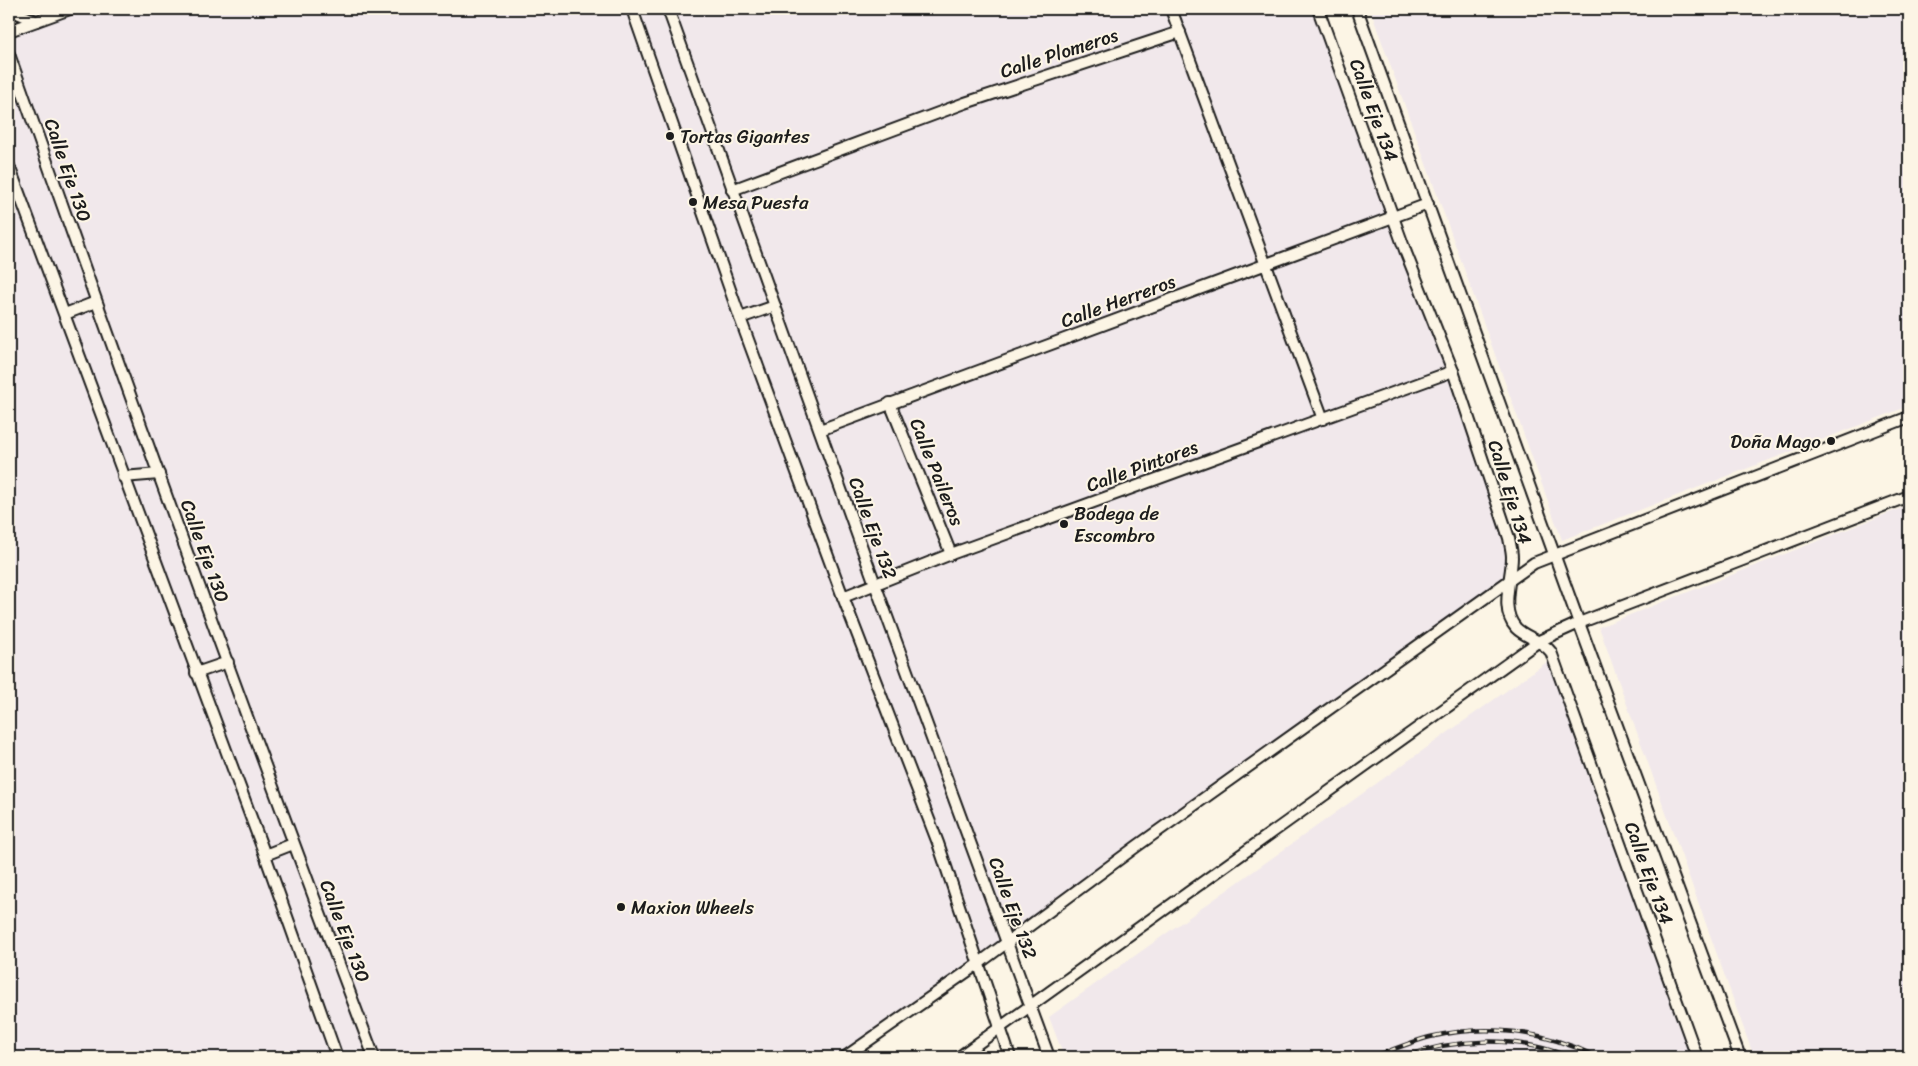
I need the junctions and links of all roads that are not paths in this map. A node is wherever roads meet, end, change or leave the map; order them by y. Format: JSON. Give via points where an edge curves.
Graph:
{"nodes":[{"id":1,"x":13,"y":9,"type":"edge"},
{"id":2,"x":70,"y":9,"type":"edge"},
{"id":3,"x":632,"y":9,"type":"edge"},
{"id":4,"x":668,"y":9,"type":"edge"},
{"id":5,"x":1171,"y":9,"type":"edge"},
{"id":6,"x":1318,"y":9,"type":"edge"},
{"id":7,"x":1357,"y":9,"type":"edge"},
{"id":8,"x":36,"y":21,"type":"junction"},
{"id":9,"x":9,"y":31,"type":"edge"},
{"id":10,"x":1180,"y":32,"type":"junction"},
{"id":11,"x":9,"y":54,"type":"edge"},
{"id":12,"x":9,"y":166,"type":"edge"},
{"id":13,"x":732,"y":190,"type":"junction"},
{"id":14,"x":1428,"y":204,"type":"junction"},
{"id":15,"x":1394,"y":218,"type":"junction"},
{"id":16,"x":1267,"y":265,"type":"junction"},
{"id":17,"x":96,"y":302,"type":"junction"},
{"id":18,"x":775,"y":306,"type":"junction"},
{"id":19,"x":65,"y":314,"type":"junction"},
{"id":20,"x":740,"y":318,"type":"junction"},
{"id":21,"x":1454,"y":371,"type":"junction"},
{"id":22,"x":890,"y":403,"type":"junction"},
{"id":23,"x":1909,"y":417,"type":"edge"},
{"id":24,"x":1322,"y":419,"type":"junction"},
{"id":25,"x":820,"y":430,"type":"junction"},
{"id":26,"x":159,"y":474,"type":"junction"},
{"id":27,"x":123,"y":477,"type":"junction"},
{"id":28,"x":1909,"y":496,"type":"edge"},
{"id":29,"x":952,"y":554,"type":"junction"},
{"id":30,"x":1554,"y":556,"type":"junction"},
{"id":31,"x":1509,"y":580,"type":"junction"},
{"id":32,"x":875,"y":584,"type":"junction"},
{"id":33,"x":843,"y":597,"type":"junction"},
{"id":34,"x":1579,"y":623,"type":"junction"},
{"id":35,"x":1539,"y":641,"type":"junction"},
{"id":36,"x":228,"y":662,"type":"junction"},
{"id":37,"x":196,"y":673,"type":"junction"},
{"id":38,"x":293,"y":844,"type":"junction"},
{"id":39,"x":265,"y":855,"type":"junction"},
{"id":40,"x":1006,"y":943,"type":"junction"},
{"id":41,"x":978,"y":964,"type":"junction"},
{"id":42,"x":1030,"y":1006,"type":"junction"},
{"id":43,"x":1000,"y":1028,"type":"junction"},
{"id":44,"x":337,"y":1057,"type":"edge"},
{"id":45,"x":374,"y":1057,"type":"edge"},
{"id":46,"x":846,"y":1057,"type":"edge"},
{"id":47,"x":959,"y":1057,"type":"edge"},
{"id":48,"x":1010,"y":1057,"type":"edge"},
{"id":49,"x":1049,"y":1057,"type":"edge"},
{"id":50,"x":1697,"y":1057,"type":"edge"},
{"id":51,"x":1740,"y":1057,"type":"edge"}],
"edges":[{"from":1,"to":8,"type":"street"},
{"from":2,"to":8,"type":"street"},
{"from":3,"to":20,"type":"street"},
{"from":4,"to":13,"type":"street","name":"Calle Eje 132"},
{"from":5,"to":10,"type":"street"},
{"from":6,"to":15,"type":"street","name":"Calle Eje 134"},
{"from":7,"to":14,"type":"street","name":"Calle Eje 134"},
{"from":8,"to":9,"type":"street"},
{"from":10,"to":13,"type":"street","name":"Calle Plomeros","via":[[965,103]]},
{"from":10,"to":16,"type":"street"},
{"from":11,"to":17,"type":"street","name":"Calle Eje 130"},
{"from":12,"to":19,"type":"street"},
{"from":13,"to":18,"type":"street","name":"Calle Eje 132"},
{"from":14,"to":15,"type":"street","name":"Calle Herreros"},
{"from":14,"to":30,"type":"street","name":"Calle Eje 134"},
{"from":15,"to":16,"type":"street","name":"Calle Herreros"},
{"from":15,"to":21,"type":"street","name":"Calle Eje 134"},
{"from":16,"to":22,"type":"street","name":"Calle Herreros"},
{"from":16,"to":24,"type":"street"},
{"from":17,"to":19,"type":"street"},
{"from":17,"to":26,"type":"street","name":"Calle Eje 130"},
{"from":18,"to":20,"type":"street"},
{"from":18,"to":25,"type":"street","name":"Calle Eje 132"},
{"from":19,"to":27,"type":"street"},
{"from":20,"to":33,"type":"street"},
{"from":21,"to":24,"type":"street","name":"Calle Pintores"},
{"from":21,"to":31,"type":"street","name":"Calle Eje 134","via":[[1509,538],[1512,558]]},
{"from":22,"to":25,"type":"street","name":"Calle Herreros"},
{"from":22,"to":29,"type":"street","name":"Calle Paileros"},
{"from":23,"to":30,"type":"street"},
{"from":24,"to":29,"type":"street","name":"Calle Pintores"},
{"from":25,"to":32,"type":"street","name":"Calle Eje 132"},
{"from":26,"to":27,"type":"street"},
{"from":26,"to":36,"type":"street","name":"Calle Eje 130"},
{"from":27,"to":37,"type":"street"},
{"from":28,"to":34,"type":"street"},
{"from":29,"to":32,"type":"street","name":"Calle Pintores"},
{"from":30,"to":31,"type":"street","via":[[1534,563]]},
{"from":30,"to":34,"type":"street","name":"Calle Eje 134"},
{"from":31,"to":35,"type":"street","name":"Calle Eje 134","via":[[1512,622],[1518,630]]},
{"from":31,"to":40,"type":"street","via":[[1136,846]]},
{"from":32,"to":33,"type":"street","name":"Calle Pintores"},
{"from":32,"to":40,"type":"street","name":"Calle Eje 132"},
{"from":33,"to":41,"type":"street","via":[[938,843]]},
{"from":34,"to":35,"type":"street"},
{"from":34,"to":51,"type":"street","name":"Calle Eje 134"},
{"from":35,"to":42,"type":"street"},
{"from":35,"to":50,"type":"street","name":"Calle Eje 134","via":[[1551,652]]},
{"from":36,"to":37,"type":"street"},
{"from":36,"to":38,"type":"street","name":"Calle Eje 130"},
{"from":37,"to":39,"type":"street"},
{"from":38,"to":39,"type":"street"},
{"from":38,"to":45,"type":"street","name":"Calle Eje 130"},
{"from":39,"to":44,"type":"street"},
{"from":40,"to":41,"type":"street"},
{"from":40,"to":42,"type":"street","name":"Calle Eje 132"},
{"from":41,"to":43,"type":"street"},
{"from":41,"to":46,"type":"street"},
{"from":42,"to":43,"type":"street"},
{"from":42,"to":49,"type":"street","name":"Calle Eje 132"},
{"from":43,"to":47,"type":"street"},
{"from":43,"to":48,"type":"street"}]}
